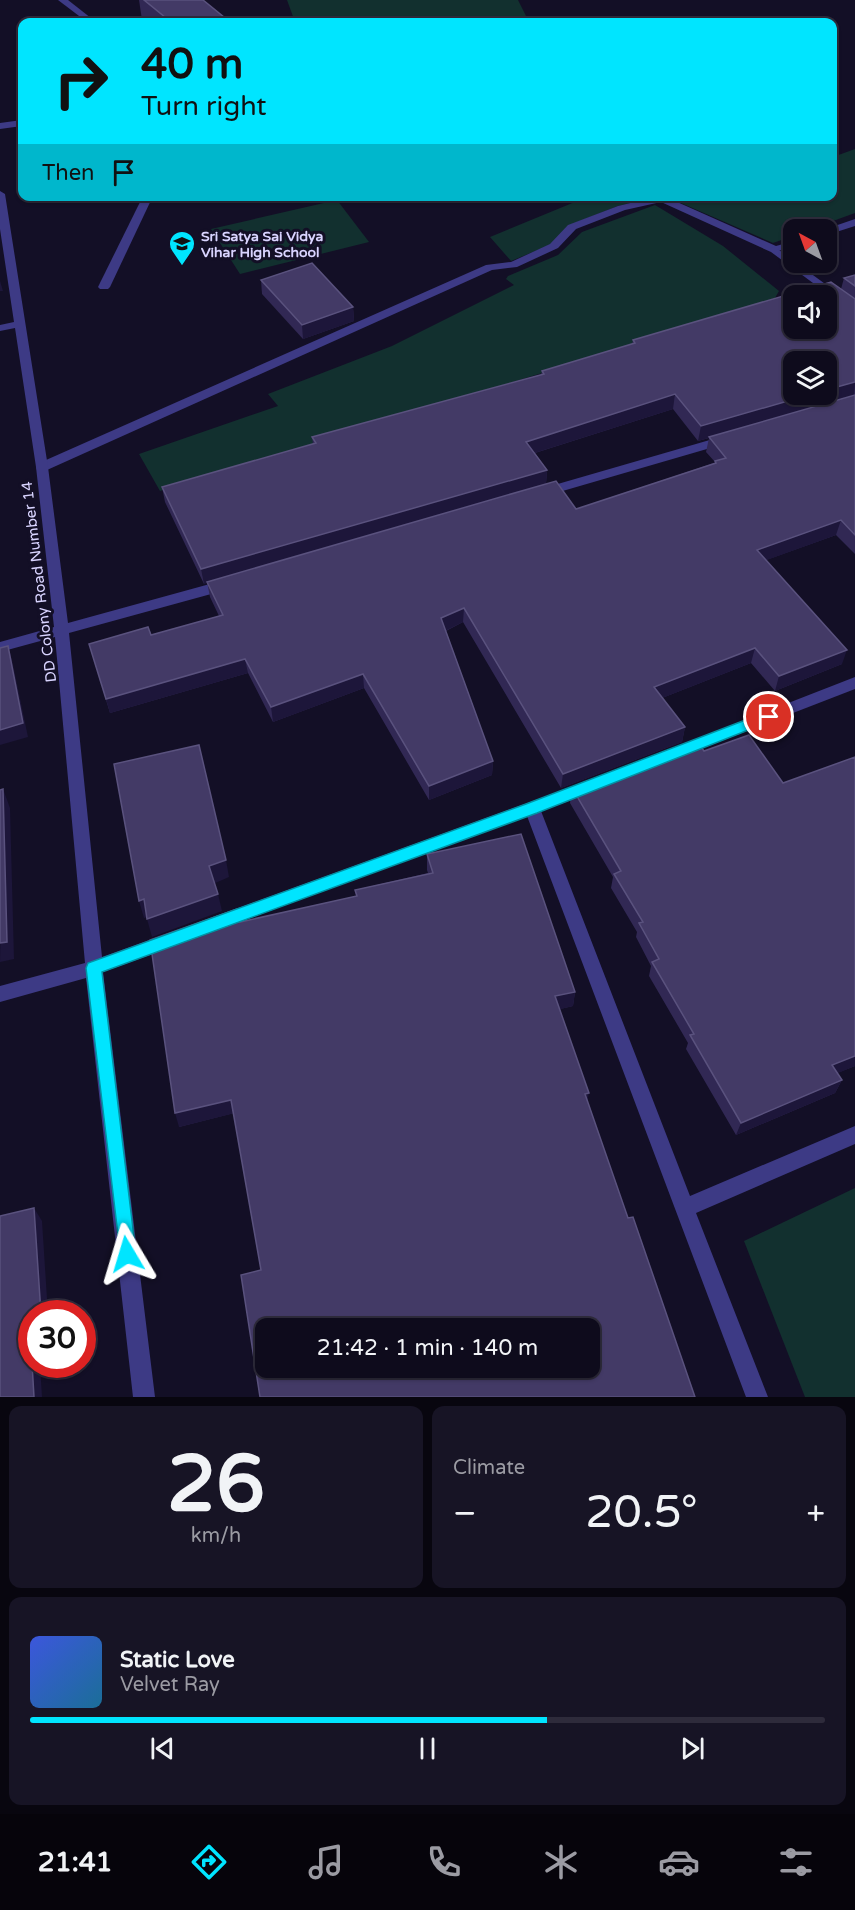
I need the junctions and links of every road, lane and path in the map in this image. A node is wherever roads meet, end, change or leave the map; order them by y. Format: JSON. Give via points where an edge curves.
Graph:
{"nodes":[{"id":1,"x":62,"y":0,"type":"edge"},
{"id":2,"x":87,"y":18,"type":"edge"},
{"id":3,"x":18,"y":124,"type":"edge"},
{"id":4,"x":0,"y":126,"type":"edge"},
{"id":5,"x":0,"y":194,"type":"edge"},
{"id":6,"x":146,"y":201,"type":"edge"},
{"id":7,"x":653,"y":201,"type":"edge"},
{"id":8,"x":666,"y":201,"type":"edge"},
{"id":9,"x":855,"y":222,"type":"edge"},
{"id":10,"x":837,"y":228,"type":"edge"},
{"id":11,"x":783,"y":247,"type":"edge"},
{"id":12,"x":775,"y":250,"type":"junction"},
{"id":13,"x":104,"y":287,"type":"dead end"},
{"id":14,"x":855,"y":311,"type":"edge"},
{"id":15,"x":20,"y":324,"type":"junction"},
{"id":16,"x":0,"y":328,"type":"edge"},
{"id":17,"x":740,"y":436,"type":"edge"},
{"id":18,"x":42,"y":467,"type":"junction"},
{"id":19,"x":533,"y":495,"type":"edge"},
{"id":20,"x":246,"y":578,"type":"edge"},
{"id":21,"x":62,"y":632,"type":"junction"},
{"id":22,"x":0,"y":647,"type":"edge"},
{"id":23,"x":855,"y":683,"type":"edge"},
{"id":24,"x":665,"y":757,"type":"edge"},
{"id":25,"x":598,"y":783,"type":"edge"},
{"id":26,"x":532,"y":809,"type":"junction"},
{"id":27,"x":206,"y":927,"type":"edge"},
{"id":28,"x":184,"y":935,"type":"edge"},
{"id":29,"x":94,"y":968,"type":"junction"},
{"id":30,"x":0,"y":994,"type":"edge"},
{"id":31,"x":855,"y":1135,"type":"edge"},
{"id":32,"x":685,"y":1208,"type":"junction"},
{"id":33,"x":144,"y":1397,"type":"edge"},
{"id":34,"x":757,"y":1397,"type":"edge"}],
"edges":[{"from":1,"to":2,"type":"street"},
{"from":3,"to":4,"type":"street"},
{"from":5,"to":15,"type":"street","name":"DD Colony Road Number 14"},
{"from":6,"to":13,"type":"street"},
{"from":7,"to":18,"type":"street","via":[[572,227],[554,246],[513,265],[490,267]]},
{"from":8,"to":12,"type":"street"},
{"from":9,"to":10,"type":"street"},
{"from":11,"to":12,"type":"street"},
{"from":12,"to":14,"type":"street"},
{"from":15,"to":16,"type":"street"},
{"from":15,"to":18,"type":"street","name":"DD Colony Road Number 14"},
{"from":17,"to":19,"type":"street"},
{"from":18,"to":21,"type":"street","name":"DD Colony Road Number 14"},
{"from":20,"to":21,"type":"street"},
{"from":21,"to":22,"type":"street"},
{"from":21,"to":29,"type":"street","name":"DD Colony Road Number 14"},
{"from":23,"to":24,"type":"street"},
{"from":25,"to":26,"type":"street"},
{"from":26,"to":27,"type":"street"},
{"from":26,"to":32,"type":"street"},
{"from":28,"to":29,"type":"street"},
{"from":29,"to":30,"type":"street"},
{"from":29,"to":33,"type":"street","name":"DD Colony Road Number 14"},
{"from":31,"to":32,"type":"street"},
{"from":32,"to":34,"type":"street"}]}
